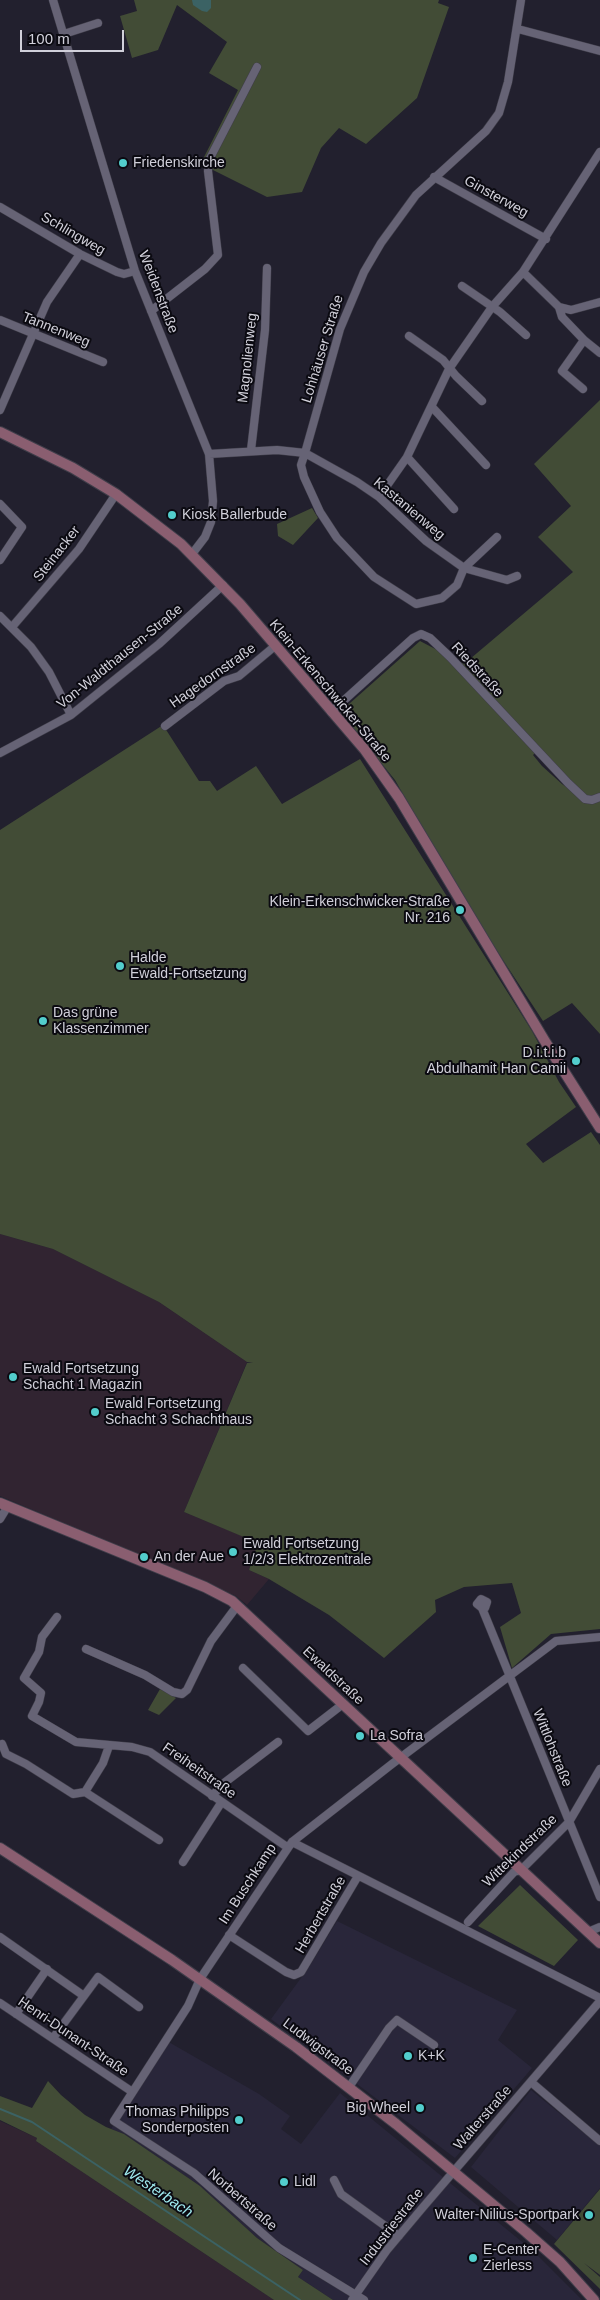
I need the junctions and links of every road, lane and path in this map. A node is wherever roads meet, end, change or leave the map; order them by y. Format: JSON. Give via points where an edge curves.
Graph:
{"nodes":[{"id":1,"x":53,"y":0,"type":"edge"},
{"id":2,"x":521,"y":0,"type":"edge"},
{"id":3,"x":98,"y":23,"type":"dead end"},
{"id":4,"x":518,"y":29,"type":"junction"},
{"id":5,"x":64,"y":34,"type":"junction"},
{"id":6,"x":600,"y":51,"type":"edge"},
{"id":7,"x":257,"y":67,"type":"dead end"},
{"id":8,"x":600,"y":152,"type":"edge"},
{"id":9,"x":434,"y":177,"type":"junction"},
{"id":10,"x":0,"y":207,"type":"edge"},
{"id":11,"x":546,"y":239,"type":"junction"},
{"id":12,"x":80,"y":254,"type":"junction"},
{"id":13,"x":266,"y":268,"type":"dead end"},
{"id":14,"x":135,"y":272,"type":"junction"},
{"id":15,"x":523,"y":272,"type":"junction"},
{"id":16,"x":462,"y":286,"type":"dead end"},
{"id":17,"x":598,"y":306,"type":"edge"},
{"id":18,"x":492,"y":307,"type":"junction"},
{"id":19,"x":559,"y":307,"type":"junction"},
{"id":20,"x":151,"y":311,"type":"junction"},
{"id":21,"x":0,"y":320,"type":"edge"},
{"id":22,"x":32,"y":335,"type":"junction"},
{"id":23,"x":526,"y":335,"type":"dead end"},
{"id":24,"x":409,"y":336,"type":"dead end"},
{"id":25,"x":584,"y":340,"type":"junction"},
{"id":26,"x":600,"y":352,"type":"edge"},
{"id":27,"x":104,"y":362,"type":"dead end"},
{"id":28,"x":448,"y":369,"type":"junction"},
{"id":29,"x":582,"y":389,"type":"dead end"},
{"id":30,"x":482,"y":401,"type":"dead end"},
{"id":31,"x":432,"y":407,"type":"junction"},
{"id":32,"x":0,"y":410,"type":"edge"},
{"id":33,"x":0,"y":432,"type":"edge"},
{"id":34,"x":251,"y":450,"type":"junction"},
{"id":35,"x":305,"y":453,"type":"junction"},
{"id":36,"x":209,"y":454,"type":"junction"},
{"id":37,"x":407,"y":457,"type":"junction"},
{"id":38,"x":486,"y":465,"type":"dead end"},
{"id":39,"x":116,"y":494,"type":"junction"},
{"id":40,"x":379,"y":497,"type":"junction"},
{"id":41,"x":0,"y":504,"type":"edge"},
{"id":42,"x":454,"y":509,"type":"dead end"},
{"id":43,"x":497,"y":537,"type":"dead end"},
{"id":44,"x":192,"y":554,"type":"junction"},
{"id":45,"x":0,"y":560,"type":"edge"},
{"id":46,"x":464,"y":568,"type":"junction"},
{"id":47,"x":517,"y":576,"type":"dead end"},
{"id":48,"x":223,"y":585,"type":"junction"},
{"id":49,"x":0,"y":616,"type":"edge"},
{"id":50,"x":12,"y":627,"type":"junction"},
{"id":51,"x":275,"y":646,"type":"junction"},
{"id":52,"x":331,"y":712,"type":"junction"},
{"id":53,"x":71,"y":715,"type":"junction"},
{"id":54,"x":165,"y":726,"type":"dead end"},
{"id":55,"x":0,"y":753,"type":"edge"},
{"id":56,"x":600,"y":797,"type":"edge"},
{"id":57,"x":600,"y":1128,"type":"edge"},
{"id":58,"x":4,"y":1504,"type":"edge"},
{"id":59,"x":0,"y":1520,"type":"edge"},
{"id":60,"x":237,"y":1606,"type":"junction"},
{"id":61,"x":482,"y":1608,"type":"dead end"},
{"id":62,"x":57,"y":1617,"type":"dead end"},
{"id":63,"x":600,"y":1637,"type":"edge"},
{"id":64,"x":86,"y":1648,"type":"dead end"},
{"id":65,"x":243,"y":1668,"type":"dead end"},
{"id":66,"x":509,"y":1676,"type":"junction"},
{"id":67,"x":342,"y":1704,"type":"junction"},
{"id":68,"x":278,"y":1742,"type":"dead end"},
{"id":69,"x":2,"y":1744,"type":"dead end"},
{"id":70,"x":109,"y":1746,"type":"junction"},
{"id":71,"x":400,"y":1758,"type":"junction"},
{"id":72,"x":600,"y":1769,"type":"edge"},
{"id":73,"x":85,"y":1792,"type":"junction"},
{"id":74,"x":212,"y":1796,"type":"junction"},
{"id":75,"x":221,"y":1803,"type":"junction"},
{"id":76,"x":569,"y":1822,"type":"junction"},
{"id":77,"x":159,"y":1840,"type":"dead end"},
{"id":78,"x":290,"y":1845,"type":"junction"},
{"id":79,"x":0,"y":1848,"type":"edge"},
{"id":80,"x":184,"y":1862,"type":"dead end"},
{"id":81,"x":521,"y":1870,"type":"junction"},
{"id":82,"x":358,"y":1876,"type":"junction"},
{"id":83,"x":600,"y":1897,"type":"edge"},
{"id":84,"x":468,"y":1922,"type":"dead end"},
{"id":85,"x":600,"y":1927,"type":"edge"},
{"id":86,"x":588,"y":1932,"type":"junction"},
{"id":87,"x":229,"y":1935,"type":"junction"},
{"id":88,"x":0,"y":1937,"type":"edge"},
{"id":89,"x":600,"y":1943,"type":"edge"},
{"id":90,"x":47,"y":1970,"type":"junction"},
{"id":91,"x":200,"y":1979,"type":"junction"},
{"id":92,"x":84,"y":1996,"type":"junction"},
{"id":93,"x":600,"y":1999,"type":"edge"},
{"id":94,"x":0,"y":2004,"type":"edge"},
{"id":95,"x":138,"y":2007,"type":"dead end"},
{"id":96,"x":16,"y":2014,"type":"junction"},
{"id":97,"x":53,"y":2038,"type":"junction"},
{"id":98,"x":434,"y":2045,"type":"dead end"},
{"id":99,"x":531,"y":2082,"type":"junction"},
{"id":100,"x":349,"y":2087,"type":"junction"},
{"id":101,"x":131,"y":2091,"type":"junction"},
{"id":102,"x":114,"y":2121,"type":"joint"},
{"id":103,"x":600,"y":2141,"type":"edge"},
{"id":104,"x":454,"y":2170,"type":"junction"},
{"id":105,"x":334,"y":2180,"type":"dead end"},
{"id":106,"x":399,"y":2236,"type":"junction"},
{"id":107,"x":354,"y":2298,"type":"edge"},
{"id":108,"x":364,"y":2300,"type":"edge"},
{"id":109,"x":594,"y":2300,"type":"edge"}],
"edges":[{"from":1,"to":5,"type":"street","name":"Weidenstraße"},
{"from":2,"to":4,"type":"street","name":"Lohhäuser Straße"},
{"from":3,"to":5,"type":"street"},
{"from":4,"to":6,"type":"street"},
{"from":4,"to":9,"type":"street","name":"Lohhäuser Straße","via":[[499,113],[486,131]]},
{"from":5,"to":14,"type":"street","name":"Weidenstraße"},
{"from":7,"to":20,"type":"street","via":[[210,160],[208,171],[218,255]]},
{"from":8,"to":11,"type":"street"},
{"from":9,"to":11,"type":"street","name":"Ginsterweg"},
{"from":9,"to":35,"type":"street","name":"Lohhäuser Straße","via":[[400,215],[358,282],[340,329]]},
{"from":10,"to":12,"type":"street","name":"Schlingweg"},
{"from":11,"to":15,"type":"street"},
{"from":12,"to":14,"type":"street","name":"Schlingweg","via":[[124,274]]},
{"from":12,"to":22,"type":"street","via":[[47,302]]},
{"from":13,"to":34,"type":"street","name":"Magnolienweg","via":[[265,330]]},
{"from":14,"to":20,"type":"street","name":"Weidenstraße"},
{"from":15,"to":18,"type":"street"},
{"from":15,"to":19,"type":"street"},
{"from":16,"to":18,"type":"street"},
{"from":17,"to":19,"type":"street","via":[[570,310]]},
{"from":18,"to":23,"type":"street"},
{"from":18,"to":28,"type":"street"},
{"from":19,"to":25,"type":"street","via":[[562,317]]},
{"from":20,"to":36,"type":"street","name":"Weidenstraße"},
{"from":21,"to":22,"type":"street","name":"Tannenweg"},
{"from":22,"to":27,"type":"street","name":"Tannenweg"},
{"from":22,"to":32,"type":"street"},
{"from":24,"to":28,"type":"street","via":[[443,360]]},
{"from":25,"to":26,"type":"street"},
{"from":25,"to":29,"type":"street","via":[[562,371]]},
{"from":28,"to":30,"type":"street"},
{"from":28,"to":31,"type":"street"},
{"from":31,"to":37,"type":"street"},
{"from":31,"to":38,"type":"street"},
{"from":33,"to":39,"type":"street","name":"Klein-Erkenschwicker-Straße","via":[[74,468]]},
{"from":34,"to":35,"type":"street"},
{"from":34,"to":36,"type":"street"},
{"from":35,"to":40,"type":"street","name":"Kastanienweg"},
{"from":35,"to":46,"type":"street","via":[[301,466],[320,512],[354,558],[386,586],[412,603],[442,598],[457,585]]},
{"from":36,"to":44,"type":"street","name":"Weidenstraße","via":[[213,501],[210,522],[205,537]]},
{"from":37,"to":40,"type":"street"},
{"from":37,"to":42,"type":"street"},
{"from":39,"to":44,"type":"street","name":"Klein-Erkenschwicker-Straße"},
{"from":39,"to":50,"type":"street","name":"Steinacker","via":[[79,549]]},
{"from":40,"to":46,"type":"street","name":"Kastanienweg","via":[[426,541]]},
{"from":41,"to":45,"type":"street","via":[[22,527]]},
{"from":43,"to":46,"type":"street"},
{"from":44,"to":48,"type":"street","name":"Klein-Erkenschwicker-Straße"},
{"from":46,"to":47,"type":"street","name":"Kastanienweg","via":[[507,580]]},
{"from":48,"to":51,"type":"street","name":"Klein-Erkenschwicker-Straße"},
{"from":48,"to":53,"type":"street","name":"Von-Waldthausen-Straße","via":[[159,644]]},
{"from":49,"to":50,"type":"street"},
{"from":50,"to":53,"type":"street","via":[[49,672]]},
{"from":51,"to":52,"type":"street","name":"Klein-Erkenschwicker-Straße"},
{"from":51,"to":54,"type":"street","name":"Hagedornstraße","via":[[239,676],[224,680]]},
{"from":52,"to":56,"type":"street","name":"Riedstraße","via":[[421,634],[450,657],[574,789],[585,799]]},
{"from":52,"to":57,"type":"street","name":"Klein-Erkenschwicker-Straße","via":[[365,750],[398,798]]},
{"from":53,"to":55,"type":"street","name":"Von-Waldthausen-Straße"},
{"from":58,"to":59,"type":"street"},
{"from":58,"to":60,"type":"street","name":"Ewaldstraße","via":[[217,1592]]},
{"from":60,"to":64,"type":"street","via":[[211,1642],[182,1694]]},
{"from":60,"to":67,"type":"street","name":"Ewaldstraße"},
{"from":61,"to":66,"type":"street","name":"Wittlohstraße"},
{"from":62,"to":70,"type":"street","name":"Freiheitstraße","via":[[42,1637],[39,1652],[24,1678],[41,1693],[32,1716],[76,1742]]},
{"from":63,"to":66,"type":"street","name":"Im Buschkamp","via":[[556,1641]]},
{"from":65,"to":67,"type":"street","via":[[305,1733]]},
{"from":66,"to":71,"type":"street","name":"Im Buschkamp"},
{"from":66,"to":76,"type":"street","name":"Wittlohstraße"},
{"from":67,"to":71,"type":"street","name":"Ewaldstraße"},
{"from":68,"to":74,"type":"street"},
{"from":69,"to":73,"type":"street","via":[[6,1754],[73,1794]]},
{"from":70,"to":73,"type":"street","via":[[103,1763]]},
{"from":70,"to":74,"type":"street","name":"Freiheitstraße","via":[[150,1752]]},
{"from":71,"to":78,"type":"street","name":"Im Buschkamp"},
{"from":71,"to":81,"type":"street","name":"Ewaldstraße"},
{"from":72,"to":76,"type":"street","name":"Wittekindstraße"},
{"from":73,"to":77,"type":"street"},
{"from":74,"to":75,"type":"street","name":"Freiheitstraße"},
{"from":75,"to":78,"type":"street","name":"Freiheitstraße"},
{"from":75,"to":80,"type":"street"},
{"from":76,"to":81,"type":"street","name":"Wittekindstraße"},
{"from":76,"to":83,"type":"street","name":"Wittlohstraße"},
{"from":78,"to":82,"type":"street","name":"Freiheitstraße"},
{"from":78,"to":87,"type":"street","name":"Im Buschkamp"},
{"from":79,"to":91,"type":"street","name":"Ludwigstraße"},
{"from":81,"to":84,"type":"street","name":"Wittekindstraße","via":[[514,1872]]},
{"from":81,"to":86,"type":"street","name":"Ewaldstraße"},
{"from":82,"to":87,"type":"street","name":"Herbertstraße","via":[[301,1972],[294,1975],[286,1972]]},
{"from":82,"to":93,"type":"street","name":"Freiheitstraße"},
{"from":85,"to":86,"type":"street"},
{"from":86,"to":89,"type":"street","name":"Ewaldstraße"},
{"from":87,"to":91,"type":"street","name":"Im Buschkamp"},
{"from":88,"to":90,"type":"street"},
{"from":90,"to":92,"type":"street"},
{"from":90,"to":96,"type":"street"},
{"from":91,"to":100,"type":"street","name":"Ludwigstraße"},
{"from":91,"to":101,"type":"street","name":"Im Buschkamp","via":[[188,2006]]},
{"from":92,"to":95,"type":"street","via":[[98,1978]]},
{"from":92,"to":97,"type":"street"},
{"from":93,"to":99,"type":"street","name":"Walterstraße"},
{"from":94,"to":96,"type":"street","name":"Henri-Dunant-Straße"},
{"from":96,"to":97,"type":"street","name":"Henri-Dunant-Straße"},
{"from":97,"to":101,"type":"street","name":"Henri-Dunant-Straße"},
{"from":98,"to":100,"type":"street","via":[[397,2020]]},
{"from":99,"to":103,"type":"street","name":"Walterstraße"},
{"from":99,"to":104,"type":"street","name":"Walterstraße"},
{"from":100,"to":104,"type":"street","name":"Ludwigstraße"},
{"from":101,"to":102,"type":"street","name":"Im Buschkamp"},
{"from":102,"to":107,"type":"street","name":"Norbertstraße","via":[[194,2173],[279,2248]]},
{"from":104,"to":106,"type":"street","name":"Industriestraße"},
{"from":104,"to":109,"type":"street","name":"Ludwigstraße","via":[[560,2262]]},
{"from":105,"to":106,"type":"street","via":[[342,2194]]},
{"from":106,"to":107,"type":"street","name":"Industriestraße"},
{"from":107,"to":108,"type":"street","name":"Norbertstraße"}]}
